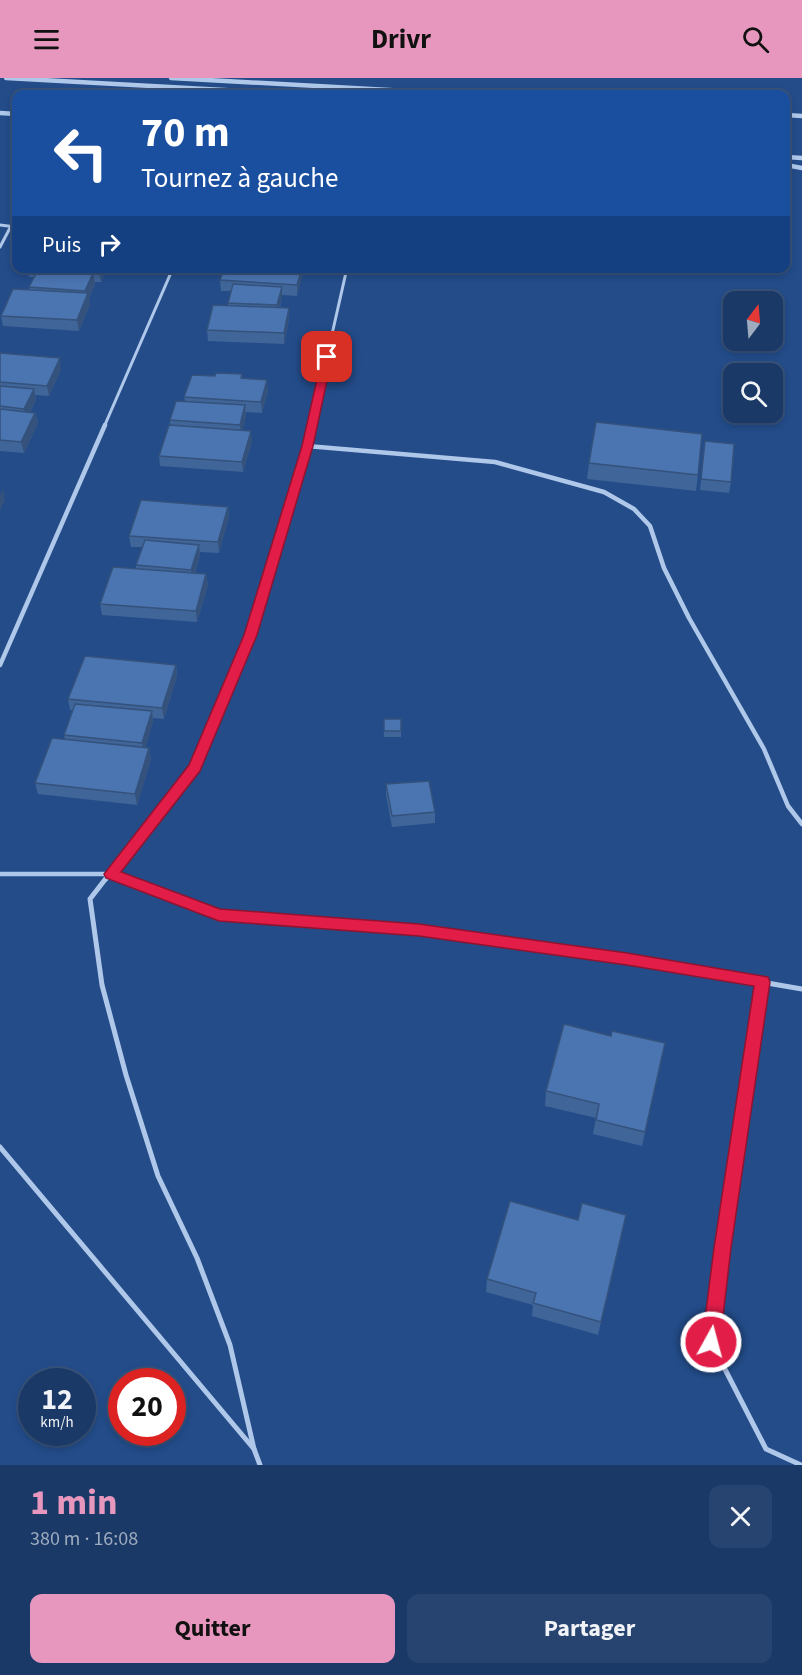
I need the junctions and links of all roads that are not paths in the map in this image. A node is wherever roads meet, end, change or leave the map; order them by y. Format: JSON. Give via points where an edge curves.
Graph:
{"nodes":[{"id":1,"x":6,"y":78,"type":"edge"},
{"id":2,"x":171,"y":78,"type":"edge"},
{"id":3,"x":196,"y":79,"type":"edge"},
{"id":4,"x":224,"y":90,"type":"edge"},
{"id":5,"x":333,"y":90,"type":"edge"},
{"id":6,"x":390,"y":90,"type":"edge"},
{"id":7,"x":0,"y":225,"type":"edge"},
{"id":8,"x":11,"y":226,"type":"joint"},
{"id":9,"x":0,"y":247,"type":"edge"},
{"id":10,"x":171,"y":273,"type":"edge"},
{"id":11,"x":346,"y":273,"type":"edge"},
{"id":12,"x":307,"y":446,"type":"junction"},
{"id":13,"x":0,"y":665,"type":"edge"},
{"id":14,"x":802,"y":824,"type":"edge"},
{"id":15,"x":0,"y":874,"type":"edge"},
{"id":16,"x":111,"y":874,"type":"junction"},
{"id":17,"x":763,"y":982,"type":"junction"},
{"id":18,"x":802,"y":989,"type":"edge"},
{"id":19,"x":0,"y":1147,"type":"edge"},
{"id":20,"x":254,"y":1449,"type":"junction"},
{"id":21,"x":260,"y":1465,"type":"edge"},
{"id":22,"x":801,"y":1465,"type":"edge"}],
"edges":[{"from":1,"to":4,"type":"street"},
{"from":2,"to":3,"type":"street"},
{"from":3,"to":5,"type":"street"},
{"from":3,"to":6,"type":"street"},
{"from":7,"to":8,"type":"lane"},
{"from":8,"to":9,"type":"lane"},
{"from":10,"to":13,"type":"lane"},
{"from":11,"to":12,"type":"lane"},
{"from":12,"to":14,"type":"lane","via":[[495,462],[604,492],[634,510],[650,526],[664,568],[689,618],[764,748],[788,806]]},
{"from":12,"to":16,"type":"lane","via":[[251,635],[195,767]]},
{"from":15,"to":16,"type":"lane"},
{"from":16,"to":17,"type":"lane","via":[[219,915],[419,930]]},
{"from":16,"to":20,"type":"lane","via":[[90,899],[102,985],[158,1176],[197,1258],[230,1345]]},
{"from":17,"to":18,"type":"lane"},
{"from":17,"to":22,"type":"lane","via":[[711,1342],[766,1449]]},
{"from":19,"to":20,"type":"lane"},
{"from":20,"to":21,"type":"lane"}]}
